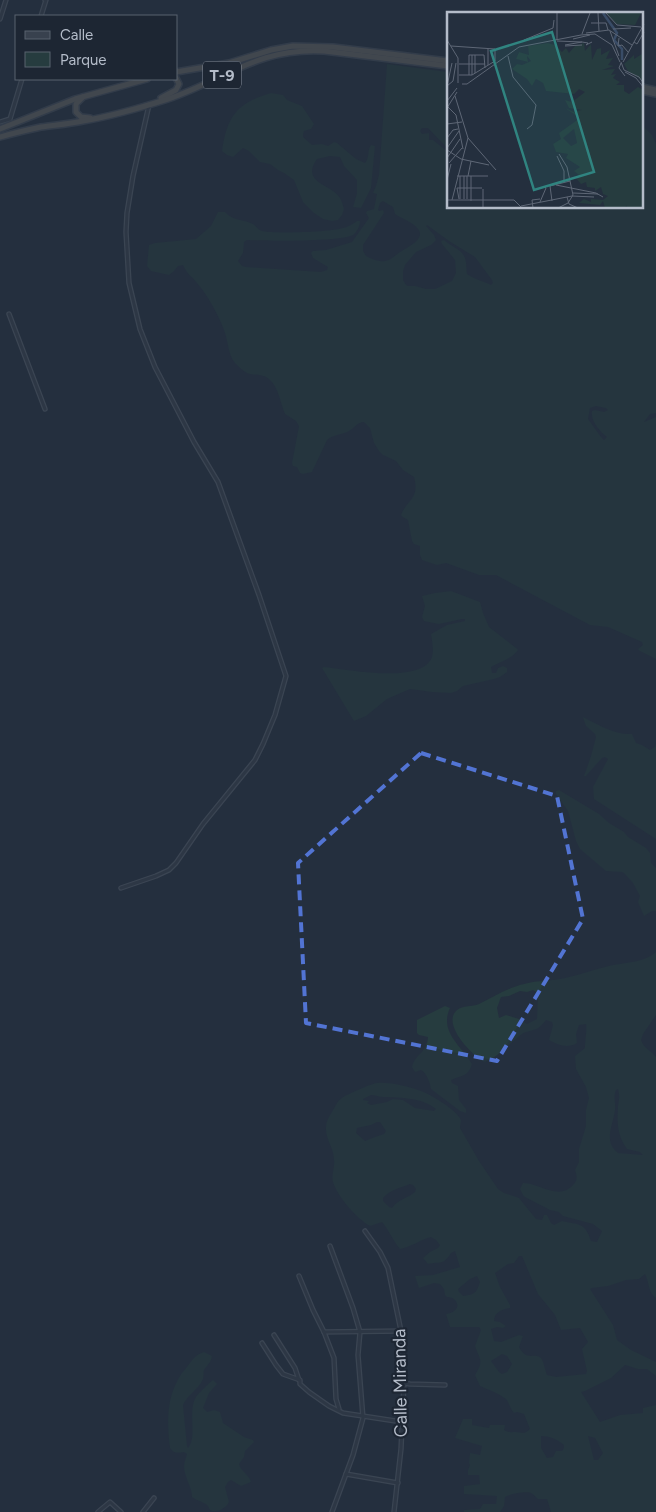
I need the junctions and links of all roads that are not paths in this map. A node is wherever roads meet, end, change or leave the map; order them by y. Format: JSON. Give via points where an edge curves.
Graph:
{"nodes":[{"id":1,"x":6,"y":0,"type":"edge"},
{"id":2,"x":46,"y":0,"type":"edge"},
{"id":3,"x":42,"y":15,"type":"edge"},
{"id":4,"x":0,"y":19,"type":"edge"},
{"id":5,"x":447,"y":61,"type":"edge"},
{"id":6,"x":447,"y":66,"type":"edge"},
{"id":7,"x":178,"y":72,"type":"edge"},
{"id":8,"x":22,"y":80,"type":"edge"},
{"id":9,"x":143,"y":80,"type":"edge"},
{"id":10,"x":177,"y":80,"type":"edge"},
{"id":11,"x":83,"y":97,"type":"junction"},
{"id":12,"x":150,"y":104,"type":"junction"},
{"id":13,"x":143,"y":106,"type":"junction"},
{"id":14,"x":96,"y":119,"type":"junction"},
{"id":15,"x":0,"y":122,"type":"edge"},
{"id":16,"x":0,"y":129,"type":"edge"},
{"id":17,"x":0,"y":137,"type":"edge"},
{"id":18,"x":9,"y":314,"type":"dead end"},
{"id":19,"x":45,"y":409,"type":"dead end"},
{"id":20,"x":121,"y":888,"type":"dead end"},
{"id":21,"x":365,"y":1231,"type":"dead end"},
{"id":22,"x":330,"y":1246,"type":"dead end"},
{"id":23,"x":298,"y":1276,"type":"dead end"},
{"id":24,"x":401,"y":1331,"type":"junction"},
{"id":25,"x":324,"y":1332,"type":"junction"},
{"id":26,"x":360,"y":1332,"type":"junction"},
{"id":27,"x":274,"y":1336,"type":"dead end"},
{"id":28,"x":262,"y":1343,"type":"dead end"},
{"id":29,"x":300,"y":1380,"type":"junction"},
{"id":30,"x":404,"y":1383,"type":"junction"},
{"id":31,"x":445,"y":1385,"type":"dead end"},
{"id":32,"x":339,"y":1410,"type":"junction"},
{"id":33,"x":362,"y":1415,"type":"junction"},
{"id":34,"x":402,"y":1422,"type":"junction"},
{"id":35,"x":346,"y":1474,"type":"junction"},
{"id":36,"x":398,"y":1483,"type":"junction"},
{"id":37,"x":154,"y":1498,"type":"dead end"},
{"id":38,"x":98,"y":1512,"type":"edge"},
{"id":39,"x":121,"y":1512,"type":"edge"},
{"id":40,"x":142,"y":1512,"type":"edge"},
{"id":41,"x":332,"y":1512,"type":"edge"},
{"id":42,"x":394,"y":1512,"type":"edge"}],
"edges":[{"from":1,"to":4,"type":"street"},
{"from":2,"to":3,"type":"street"},
{"from":5,"to":7,"type":"highway","number":"T-9","via":[[333,47],[293,46],[230,63]]},
{"from":6,"to":12,"type":"highway","number":"T-9","via":[[324,51],[280,53]]},
{"from":8,"to":15,"type":"street","via":[[10,119]]},
{"from":9,"to":11,"type":"highway"},
{"from":10,"to":13,"type":"highway","number":"T-9","via":[[178,84],[172,94]]},
{"from":11,"to":14,"type":"highway","via":[[76,104],[76,112],[81,117]]},
{"from":11,"to":16,"type":"highway"},
{"from":12,"to":13,"type":"highway","number":"T-9"},
{"from":12,"to":20,"type":"street","via":[[133,176],[126,232],[130,283],[140,329],[155,367],[218,482],[286,676],[275,715],[255,760],[176,863],[156,876]]},
{"from":13,"to":14,"type":"highway","number":"T-9"},
{"from":14,"to":17,"type":"highway","number":"T-9"},
{"from":18,"to":19,"type":"street"},
{"from":21,"to":24,"type":"street","name":"Calle Miranda","via":[[388,1268]]},
{"from":22,"to":26,"type":"street"},
{"from":23,"to":25,"type":"street"},
{"from":24,"to":26,"type":"street"},
{"from":24,"to":30,"type":"street","name":"Calle Miranda"},
{"from":25,"to":26,"type":"street"},
{"from":25,"to":32,"type":"street","via":[[334,1358]]},
{"from":26,"to":33,"type":"street","via":[[358,1355]]},
{"from":27,"to":29,"type":"street","via":[[296,1368]]},
{"from":28,"to":29,"type":"street","via":[[283,1374]]},
{"from":29,"to":32,"type":"street","via":[[300,1384],[310,1392]]},
{"from":30,"to":31,"type":"street"},
{"from":30,"to":34,"type":"street","name":"Calle Miranda"},
{"from":32,"to":33,"type":"street"},
{"from":33,"to":34,"type":"street"},
{"from":33,"to":35,"type":"street"},
{"from":34,"to":36,"type":"street","name":"Calle Miranda"},
{"from":35,"to":36,"type":"street"},
{"from":35,"to":41,"type":"street"},
{"from":36,"to":42,"type":"street","name":"Calle Miranda"},
{"from":37,"to":40,"type":"street"},
{"from":38,"to":39,"type":"street","via":[[110,1502]]}]}
